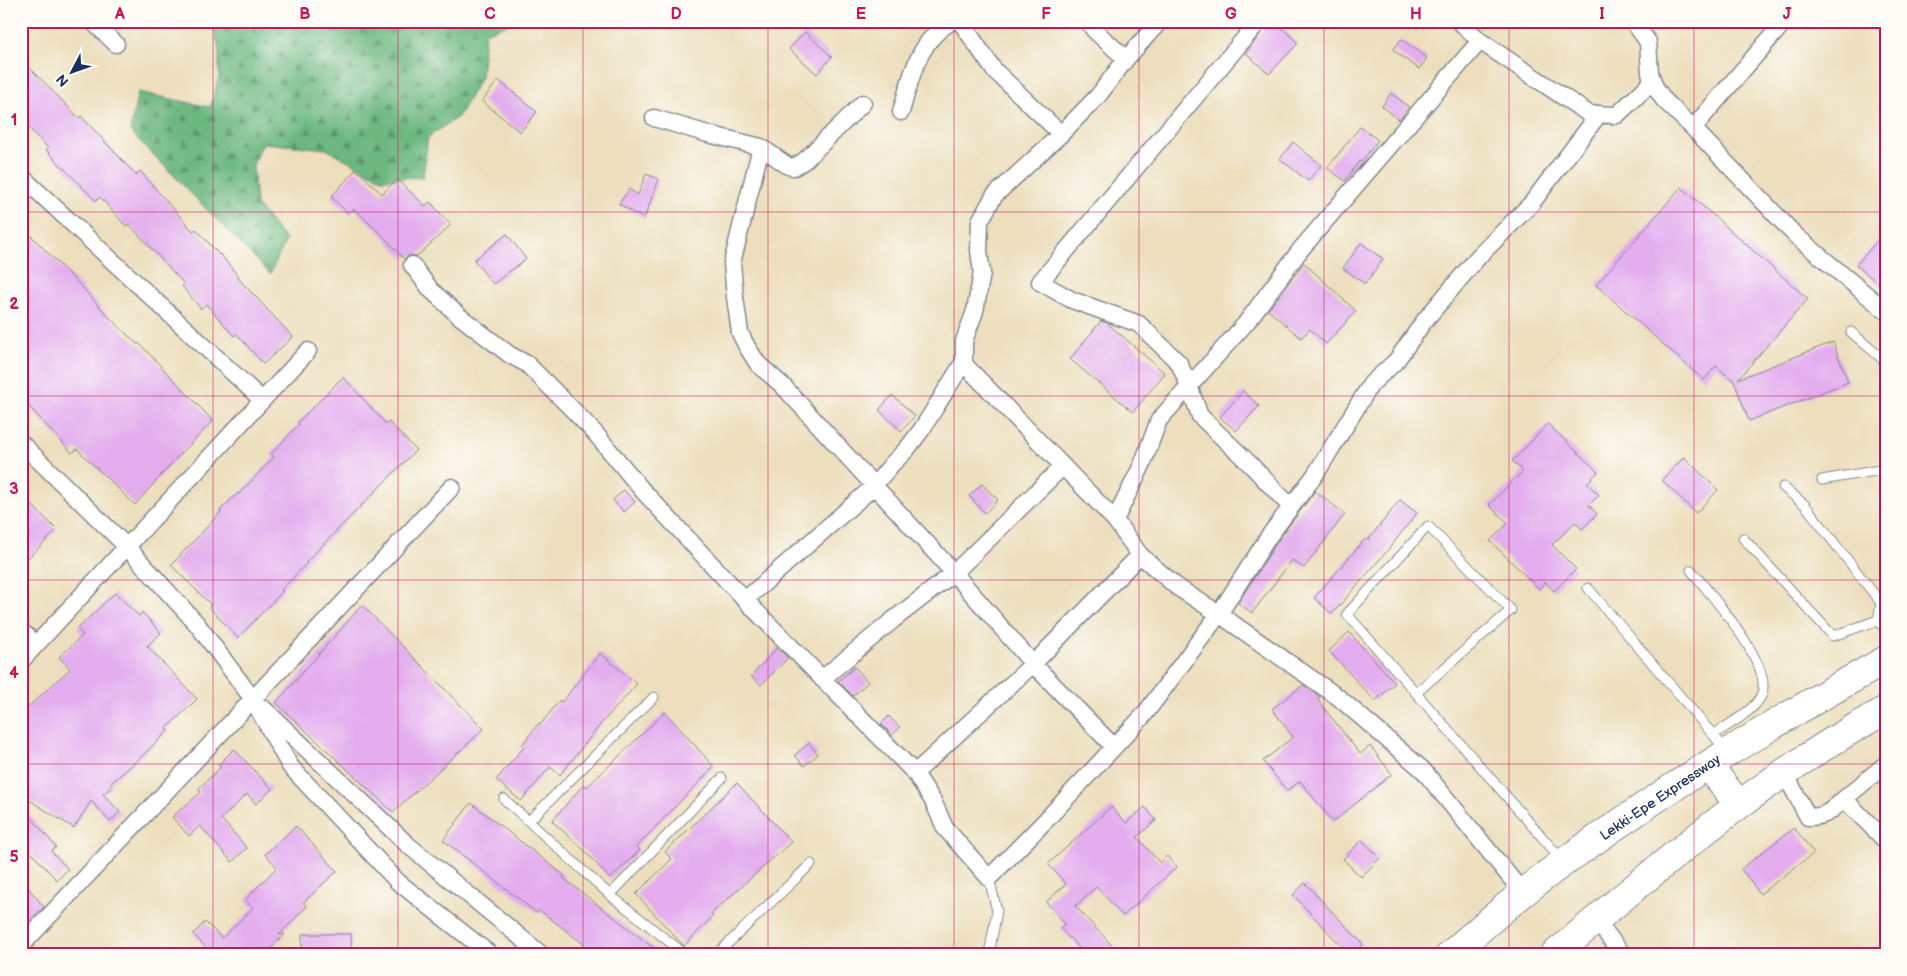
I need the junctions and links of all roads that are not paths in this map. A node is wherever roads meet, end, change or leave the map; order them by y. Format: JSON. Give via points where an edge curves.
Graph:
{"nodes":[{"id":1,"x":92,"y":21,"type":"edge"},
{"id":2,"x":952,"y":21,"type":"edge"},
{"id":3,"x":960,"y":21,"type":"edge"},
{"id":4,"x":1088,"y":21,"type":"edge"},
{"id":5,"x":1160,"y":21,"type":"edge"},
{"id":6,"x":1259,"y":21,"type":"edge"},
{"id":7,"x":1459,"y":21,"type":"edge"},
{"id":8,"x":1633,"y":21,"type":"edge"},
{"id":9,"x":1785,"y":21,"type":"edge"},
{"id":10,"x":1480,"y":40,"type":"junction"},
{"id":11,"x":116,"y":44,"type":"dead end"},
{"id":12,"x":1126,"y":59,"type":"junction"},
{"id":13,"x":1653,"y":81,"type":"junction"},
{"id":14,"x":863,"y":103,"type":"dead end"},
{"id":15,"x":901,"y":112,"type":"dead end"},
{"id":16,"x":1599,"y":114,"type":"junction"},
{"id":17,"x":654,"y":118,"type":"dead end"},
{"id":18,"x":1693,"y":128,"type":"junction"},
{"id":19,"x":1061,"y":134,"type":"junction"},
{"id":20,"x":761,"y":147,"type":"junction"},
{"id":21,"x":21,"y":176,"type":"edge"},
{"id":22,"x":412,"y":265,"type":"dead end"},
{"id":23,"x":1886,"y":312,"type":"edge"},
{"id":24,"x":1851,"y":332,"type":"dead end"},
{"id":25,"x":308,"y":351,"type":"dead end"},
{"id":26,"x":1886,"y":362,"type":"edge"},
{"id":27,"x":962,"y":363,"type":"junction"},
{"id":28,"x":1189,"y":386,"type":"junction"},
{"id":29,"x":262,"y":400,"type":"junction"},
{"id":30,"x":21,"y":443,"type":"edge"},
{"id":31,"x":1063,"y":466,"type":"junction"},
{"id":32,"x":1886,"y":469,"type":"edge"},
{"id":33,"x":1822,"y":480,"type":"dead end"},
{"id":34,"x":452,"y":487,"type":"dead end"},
{"id":35,"x":873,"y":487,"type":"junction"},
{"id":36,"x":1783,"y":487,"type":"dead end"},
{"id":37,"x":1291,"y":507,"type":"junction"},
{"id":38,"x":1115,"y":520,"type":"junction"},
{"id":39,"x":1743,"y":538,"type":"dead end"},
{"id":40,"x":126,"y":546,"type":"junction"},
{"id":41,"x":1140,"y":555,"type":"junction"},
{"id":42,"x":1691,"y":570,"type":"dead end"},
{"id":43,"x":954,"y":574,"type":"junction"},
{"id":44,"x":1588,"y":588,"type":"dead end"},
{"id":45,"x":745,"y":600,"type":"junction"},
{"id":46,"x":1219,"y":614,"type":"junction"},
{"id":47,"x":1878,"y":620,"type":"junction"},
{"id":48,"x":21,"y":631,"type":"edge"},
{"id":49,"x":1886,"y":631,"type":"edge"},
{"id":50,"x":36,"y":644,"type":"junction"},
{"id":51,"x":1886,"y":660,"type":"edge"},
{"id":52,"x":21,"y":661,"type":"edge"},
{"id":53,"x":1033,"y":664,"type":"junction"},
{"id":54,"x":822,"y":680,"type":"junction"},
{"id":55,"x":1416,"y":693,"type":"junction"},
{"id":56,"x":654,"y":697,"type":"dead end"},
{"id":57,"x":252,"y":698,"type":"junction"},
{"id":58,"x":1886,"y":710,"type":"edge"},
{"id":59,"x":1114,"y":747,"type":"junction"},
{"id":60,"x":1717,"y":750,"type":"junction"},
{"id":61,"x":1886,"y":764,"type":"edge"},
{"id":62,"x":1784,"y":772,"type":"junction"},
{"id":63,"x":915,"y":773,"type":"junction"},
{"id":64,"x":722,"y":778,"type":"dead end"},
{"id":65,"x":1844,"y":799,"type":"junction"},
{"id":66,"x":504,"y":800,"type":"dead end"},
{"id":67,"x":1739,"y":805,"type":"junction"},
{"id":68,"x":529,"y":821,"type":"junction"},
{"id":69,"x":1886,"y":841,"type":"edge"},
{"id":70,"x":1564,"y":862,"type":"junction"},
{"id":71,"x":811,"y":864,"type":"dead end"},
{"id":72,"x":989,"y":878,"type":"junction"},
{"id":73,"x":1523,"y":893,"type":"junction"},
{"id":74,"x":610,"y":895,"type":"junction"},
{"id":75,"x":1596,"y":920,"type":"junction"},
{"id":76,"x":21,"y":946,"type":"edge"},
{"id":77,"x":491,"y":955,"type":"edge"},
{"id":78,"x":542,"y":955,"type":"edge"},
{"id":79,"x":686,"y":955,"type":"edge"},
{"id":80,"x":716,"y":955,"type":"edge"},
{"id":81,"x":994,"y":955,"type":"edge"},
{"id":82,"x":1450,"y":955,"type":"edge"},
{"id":83,"x":1554,"y":955,"type":"edge"},
{"id":84,"x":1623,"y":955,"type":"edge"}],
"edges":[{"from":1,"to":11,"type":"street"},
{"from":2,"to":15,"type":"street","via":[[936,32],[921,51]]},
{"from":3,"to":19,"type":"street","via":[[994,70]]},
{"from":4,"to":12,"type":"street"},
{"from":5,"to":12,"type":"street"},
{"from":6,"to":28,"type":"street","via":[[1040,282],[1072,300],[1139,324],[1179,362]]},
{"from":7,"to":10,"type":"street"},
{"from":8,"to":13,"type":"street","via":[[1648,42]]},
{"from":9,"to":18,"type":"street"},
{"from":10,"to":16,"type":"street","via":[[1589,114]]},
{"from":10,"to":28,"type":"street"},
{"from":12,"to":19,"type":"street","via":[[1098,96]]},
{"from":13,"to":16,"type":"street","via":[[1617,115]]},
{"from":13,"to":18,"type":"street","via":[[1664,100]]},
{"from":14,"to":20,"type":"street","via":[[794,167]]},
{"from":16,"to":37,"type":"street","via":[[1531,204],[1478,256],[1396,361],[1371,384]]},
{"from":17,"to":20,"type":"street"},
{"from":18,"to":23,"type":"street","via":[[1796,236]]},
{"from":19,"to":27,"type":"street","via":[[994,196],[980,221],[978,251],[982,273],[975,311],[964,341]]},
{"from":20,"to":35,"type":"street","via":[[732,263],[740,333],[758,364],[783,386]]},
{"from":21,"to":29,"type":"street"},
{"from":22,"to":45,"type":"street","via":[[431,290],[458,315],[526,364],[572,409]]},
{"from":24,"to":26,"type":"lane"},
{"from":25,"to":29,"type":"street"},
{"from":27,"to":31,"type":"street"},
{"from":27,"to":35,"type":"street","via":[[907,450]]},
{"from":28,"to":37,"type":"street","via":[[1200,416]]},
{"from":28,"to":38,"type":"street","via":[[1159,420],[1142,465]]},
{"from":29,"to":40,"type":"street"},
{"from":30,"to":40,"type":"street"},
{"from":31,"to":38,"type":"street"},
{"from":31,"to":43,"type":"street"},
{"from":32,"to":33,"type":"lane"},
{"from":34,"to":57,"type":"street"},
{"from":35,"to":43,"type":"street"},
{"from":35,"to":45,"type":"street"},
{"from":36,"to":47,"type":"lane","via":[[1805,505],[1881,603]]},
{"from":37,"to":46,"type":"street"},
{"from":38,"to":41,"type":"street"},
{"from":39,"to":47,"type":"lane","via":[[1832,636]]},
{"from":40,"to":50,"type":"street"},
{"from":40,"to":57,"type":"street","via":[[197,624]]},
{"from":41,"to":46,"type":"street","via":[[1176,586]]},
{"from":41,"to":53,"type":"street"},
{"from":42,"to":60,"type":"lane","via":[[1743,636],[1760,668],[1764,689],[1761,698]]},
{"from":43,"to":53,"type":"street"},
{"from":43,"to":54,"type":"street"},
{"from":44,"to":60,"type":"lane"},
{"from":45,"to":54,"type":"street"},
{"from":46,"to":59,"type":"street","via":[[1144,715]]},
{"from":46,"to":73,"type":"street","via":[[1338,697],[1422,770]]},
{"from":47,"to":49,"type":"lane"},
{"from":48,"to":50,"type":"street"},
{"from":50,"to":52,"type":"street"},
{"from":51,"to":60,"type":"highway","name":"Lekki-Epe Expressway"},
{"from":53,"to":59,"type":"street"},
{"from":53,"to":63,"type":"street"},
{"from":54,"to":63,"type":"street"},
{"from":55,"to":55,"type":"lane","via":[[1347,614],[1428,526],[1511,610]]},
{"from":55,"to":70,"type":"lane"},
{"from":56,"to":68,"type":"lane"},
{"from":57,"to":76,"type":"street"},
{"from":57,"to":77,"type":"street","via":[[296,773],[398,882]]},
{"from":57,"to":78,"type":"street","via":[[408,845]]},
{"from":58,"to":62,"type":"highway","via":[[1840,734]]},
{"from":59,"to":72,"type":"street"},
{"from":60,"to":67,"type":"highway"},
{"from":60,"to":70,"type":"highway","name":"Lekki-Epe Expressway"},
{"from":61,"to":65,"type":"street"},
{"from":62,"to":65,"type":"street","via":[[1808,817],[1820,817],[1831,812]]},
{"from":62,"to":67,"type":"highway"},
{"from":63,"to":72,"type":"street","via":[[945,828]]},
{"from":64,"to":74,"type":"lane"},
{"from":65,"to":69,"type":"street"},
{"from":66,"to":68,"type":"lane"},
{"from":67,"to":75,"type":"highway"},
{"from":68,"to":74,"type":"lane"},
{"from":70,"to":73,"type":"highway","name":"Lekki-Epe Expressway"},
{"from":71,"to":80,"type":"lane"},
{"from":72,"to":81,"type":"lane","via":[[997,911],[990,949]]},
{"from":73,"to":82,"type":"highway","name":"Lekki-Epe Expressway"},
{"from":74,"to":79,"type":"lane"},
{"from":75,"to":83,"type":"highway"},
{"from":75,"to":84,"type":"street"}]}
